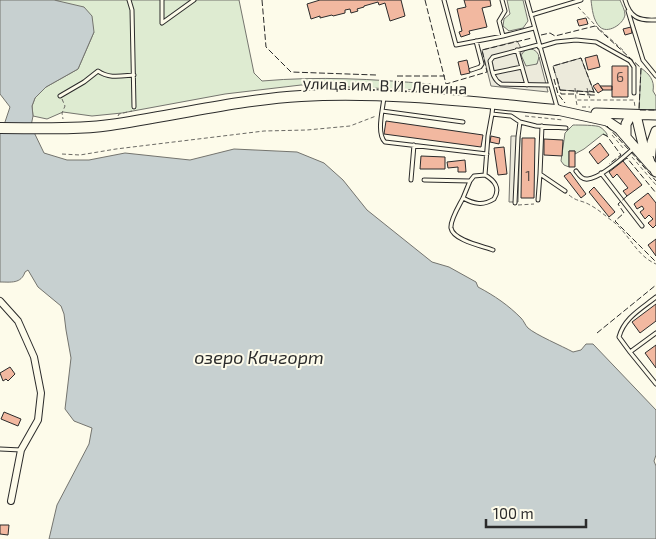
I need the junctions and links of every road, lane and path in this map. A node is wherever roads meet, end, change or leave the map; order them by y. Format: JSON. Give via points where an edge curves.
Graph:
{"nodes":[{"id":1,"x":130,"y":0,"type":"edge"},
{"id":2,"x":162,"y":0,"type":"edge"},
{"id":3,"x":194,"y":0,"type":"edge"},
{"id":4,"x":444,"y":0,"type":"edge"},
{"id":5,"x":449,"y":0,"type":"edge"},
{"id":6,"x":502,"y":0,"type":"edge"},
{"id":7,"x":527,"y":0,"type":"edge"},
{"id":8,"x":581,"y":0,"type":"edge"},
{"id":9,"x":625,"y":0,"type":"edge"},
{"id":10,"x":574,"y":3,"type":"junction"},
{"id":11,"x":447,"y":10,"type":"junction"},
{"id":12,"x":628,"y":11,"type":"junction"},
{"id":13,"x":531,"y":15,"type":"junction"},
{"id":14,"x":656,"y":20,"type":"edge"},
{"id":15,"x":534,"y":28,"type":"junction"},
{"id":16,"x":503,"y":36,"type":"junction"},
{"id":17,"x":476,"y":41,"type":"junction"},
{"id":18,"x":539,"y":46,"type":"junction"},
{"id":19,"x":517,"y":50,"type":"junction"},
{"id":20,"x":625,"y":52,"type":"dead end"},
{"id":21,"x":522,"y":67,"type":"junction"},
{"id":22,"x":471,"y":70,"type":"dead end"},
{"id":23,"x":493,"y":73,"type":"junction"},
{"id":24,"x":134,"y":75,"type":"junction"},
{"id":25,"x":656,"y":76,"type":"edge"},
{"id":26,"x":527,"y":85,"type":"junction"},
{"id":27,"x":550,"y":85,"type":"junction"},
{"id":28,"x":574,"y":88,"type":"dead end"},
{"id":29,"x":587,"y":88,"type":"dead end"},
{"id":30,"x":634,"y":93,"type":"dead end"},
{"id":31,"x":60,"y":96,"type":"joint"},
{"id":32,"x":384,"y":96,"type":"junction"},
{"id":33,"x":576,"y":100,"type":"junction"},
{"id":34,"x":590,"y":100,"type":"junction"},
{"id":35,"x":134,"y":107,"type":"joint"},
{"id":36,"x":577,"y":107,"type":"dead end"},
{"id":37,"x":492,"y":109,"type":"junction"},
{"id":38,"x":557,"y":110,"type":"junction"},
{"id":39,"x":382,"y":111,"type":"junction"},
{"id":40,"x":634,"y":114,"type":"junction"},
{"id":41,"x":521,"y":115,"type":"dead end"},
{"id":42,"x":656,"y":115,"type":"edge"},
{"id":43,"x":116,"y":118,"type":"dead end"},
{"id":44,"x":563,"y":120,"type":"dead end"},
{"id":45,"x":463,"y":122,"type":"dead end"},
{"id":46,"x":520,"y":122,"type":"junction"},
{"id":47,"x":63,"y":125,"type":"junction"},
{"id":48,"x":542,"y":126,"type":"junction"},
{"id":49,"x":0,"y":128,"type":"edge"},
{"id":50,"x":566,"y":128,"type":"dead end"},
{"id":51,"x":609,"y":130,"type":"dead end"},
{"id":52,"x":656,"y":131,"type":"edge"},
{"id":53,"x":626,"y":137,"type":"junction"},
{"id":54,"x":414,"y":145,"type":"junction"},
{"id":55,"x":632,"y":150,"type":"junction"},
{"id":56,"x":62,"y":154,"type":"dead end"},
{"id":57,"x":487,"y":154,"type":"junction"},
{"id":58,"x":653,"y":167,"type":"edge"},
{"id":59,"x":576,"y":171,"type":"dead end"},
{"id":60,"x":601,"y":173,"type":"junction"},
{"id":61,"x":485,"y":174,"type":"junction"},
{"id":62,"x":540,"y":174,"type":"junction"},
{"id":63,"x":411,"y":180,"type":"dead end"},
{"id":64,"x":424,"y":180,"type":"dead end"},
{"id":65,"x":470,"y":181,"type":"junction"},
{"id":66,"x":656,"y":185,"type":"edge"},
{"id":67,"x":565,"y":190,"type":"joint"},
{"id":68,"x":462,"y":198,"type":"junction"},
{"id":69,"x":538,"y":200,"type":"joint"},
{"id":70,"x":515,"y":202,"type":"joint"},
{"id":71,"x":642,"y":226,"type":"dead end"},
{"id":72,"x":492,"y":250,"type":"dead end"},
{"id":73,"x":656,"y":264,"type":"edge"},
{"id":74,"x":656,"y":297,"type":"edge"},
{"id":75,"x":0,"y":301,"type":"edge"},
{"id":76,"x":656,"y":333,"type":"edge"},
{"id":77,"x":630,"y":352,"type":"junction"},
{"id":78,"x":656,"y":384,"type":"edge"},
{"id":79,"x":0,"y":450,"type":"edge"},
{"id":80,"x":21,"y":450,"type":"junction"},
{"id":81,"x":11,"y":501,"type":"dead end"}],
"edges":[{"from":1,"to":24,"type":"lane"},
{"from":2,"to":3,"type":"lane","via":[[162,23]]},
{"from":4,"to":11,"type":"lane"},
{"from":5,"to":11,"type":"lane"},
{"from":6,"to":16,"type":"lane","via":[[505,10],[499,21]]},
{"from":7,"to":13,"type":"lane"},
{"from":8,"to":10,"type":"lane"},
{"from":9,"to":12,"type":"lane"},
{"from":10,"to":13,"type":"lane"},
{"from":10,"to":20,"type":"path"},
{"from":11,"to":17,"type":"lane","via":[[456,45]]},
{"from":12,"to":14,"type":"lane","via":[[634,16]]},
{"from":12,"to":25,"type":"lane","via":[[643,60]]},
{"from":13,"to":15,"type":"lane"},
{"from":15,"to":16,"type":"lane"},
{"from":15,"to":18,"type":"lane"},
{"from":16,"to":17,"type":"lane"},
{"from":17,"to":22,"type":"lane","via":[[482,64]]},
{"from":18,"to":19,"type":"lane"},
{"from":18,"to":27,"type":"lane"},
{"from":18,"to":30,"type":"lane","via":[[576,40],[596,42],[634,66]]},
{"from":19,"to":21,"type":"lane"},
{"from":19,"to":23,"type":"lane","via":[[493,57],[490,61]]},
{"from":21,"to":23,"type":"lane"},
{"from":21,"to":26,"type":"lane"},
{"from":23,"to":26,"type":"lane","via":[[500,84]]},
{"from":24,"to":31,"type":"lane","via":[[116,77],[98,71]]},
{"from":24,"to":35,"type":"lane"},
{"from":26,"to":27,"type":"lane"},
{"from":27,"to":38,"type":"lane"},
{"from":28,"to":33,"type":"path"},
{"from":29,"to":34,"type":"path"},
{"from":31,"to":47,"type":"path","via":[[65,106]]},
{"from":32,"to":37,"type":"main road","name":"улица им. В.И. Ленина"},
{"from":32,"to":39,"type":"lane"},
{"from":32,"to":47,"type":"main road","name":"улица им. В.И. Ленина","via":[[268,99],[110,125]]},
{"from":33,"to":34,"type":"path"},
{"from":33,"to":36,"type":"path"},
{"from":34,"to":40,"type":"path","via":[[634,100]]},
{"from":35,"to":43,"type":"path","via":[[133,111],[119,114]]},
{"from":37,"to":38,"type":"main road","name":"улица им. В.И. Ленина"},
{"from":37,"to":46,"type":"lane"},
{"from":37,"to":57,"type":"lane"},
{"from":38,"to":40,"type":"main road"},
{"from":38,"to":53,"type":"main road","via":[[607,121]]},
{"from":39,"to":45,"type":"lane"},
{"from":39,"to":54,"type":"lane","via":[[382,139]]},
{"from":39,"to":56,"type":"path","via":[[370,120],[350,126],[264,131],[80,156]]},
{"from":40,"to":42,"type":"main road"},
{"from":40,"to":53,"type":"main road","via":[[626,124]]},
{"from":40,"to":58,"type":"main road","via":[[645,153]]},
{"from":41,"to":44,"type":"path"},
{"from":46,"to":48,"type":"lane"},
{"from":46,"to":70,"type":"lane"},
{"from":47,"to":49,"type":"main road","name":"улица им. В.И. Ленина"},
{"from":48,"to":50,"type":"lane"},
{"from":48,"to":62,"type":"lane"},
{"from":51,"to":55,"type":"path"},
{"from":52,"to":58,"type":"main road","via":[[652,142]]},
{"from":53,"to":55,"type":"main road"},
{"from":54,"to":57,"type":"lane"},
{"from":54,"to":63,"type":"lane"},
{"from":55,"to":58,"type":"main road"},
{"from":55,"to":60,"type":"lane"},
{"from":55,"to":66,"type":"path"},
{"from":57,"to":61,"type":"lane"},
{"from":59,"to":60,"type":"lane","via":[[587,179]]},
{"from":60,"to":71,"type":"lane"},
{"from":61,"to":65,"type":"lane","via":[[474,176]]},
{"from":61,"to":68,"type":"lane","via":[[496,185],[494,199],[481,204]]},
{"from":62,"to":67,"type":"lane"},
{"from":62,"to":69,"type":"lane"},
{"from":64,"to":65,"type":"lane"},
{"from":65,"to":68,"type":"lane"},
{"from":67,"to":73,"type":"path","via":[[575,200],[594,207],[615,224],[643,256]]},
{"from":68,"to":72,"type":"lane","via":[[451,229],[458,238]]},
{"from":69,"to":70,"type":"path","via":[[532,205]]},
{"from":74,"to":77,"type":"lane","via":[[622,327],[619,337]]},
{"from":75,"to":80,"type":"street","via":[[18,321],[34,357],[41,392],[38,420]]},
{"from":76,"to":77,"type":"lane"},
{"from":77,"to":78,"type":"lane"},
{"from":79,"to":80,"type":"lane"},
{"from":80,"to":81,"type":"street"}]}
